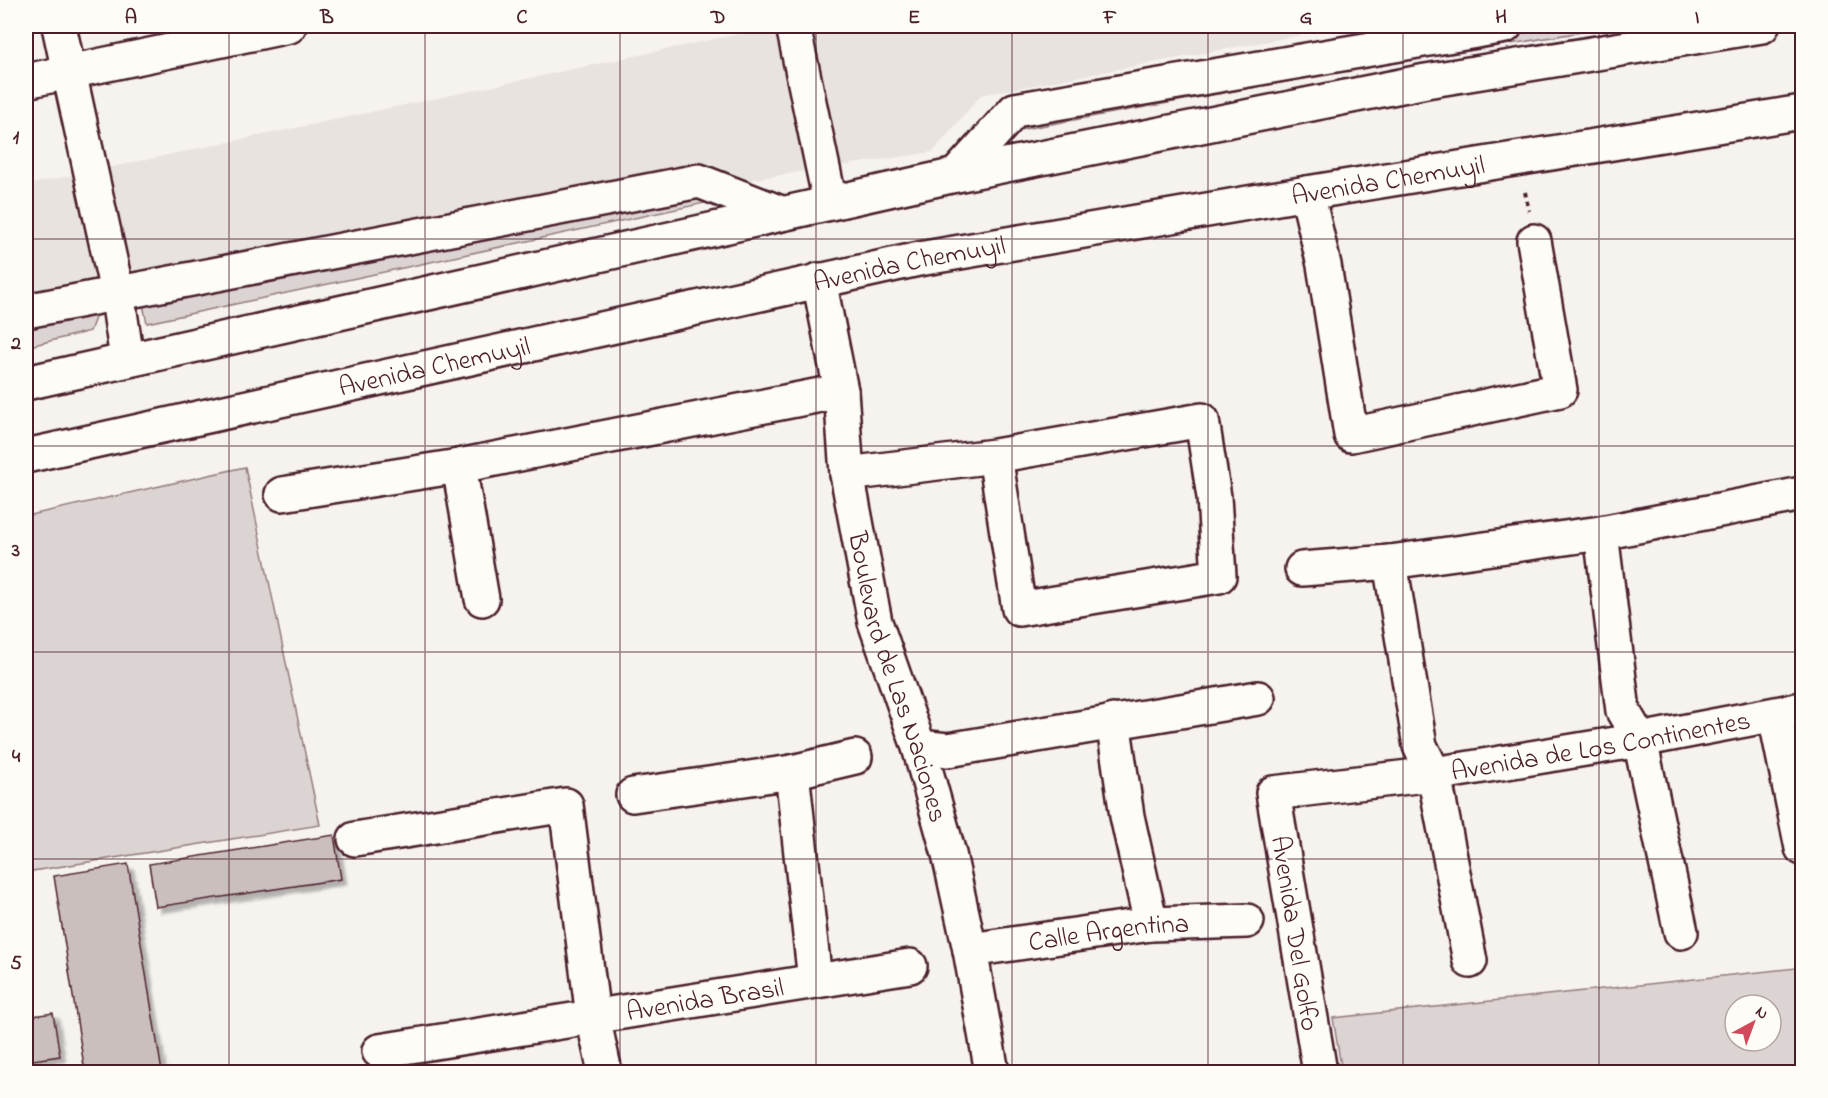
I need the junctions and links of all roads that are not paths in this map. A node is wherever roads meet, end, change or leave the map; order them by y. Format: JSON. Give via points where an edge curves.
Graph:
{"nodes":[{"id":1,"x":59,"y":26,"type":"edge"},
{"id":2,"x":290,"y":26,"type":"edge"},
{"id":3,"x":793,"y":26,"type":"edge"},
{"id":4,"x":1505,"y":26,"type":"edge"},
{"id":5,"x":1761,"y":26,"type":"edge"},
{"id":6,"x":1421,"y":32,"type":"edge"},
{"id":7,"x":69,"y":72,"type":"junction"},
{"id":8,"x":26,"y":81,"type":"edge"},
{"id":9,"x":1426,"y":81,"type":"junction"},
{"id":10,"x":1803,"y":112,"type":"edge"},
{"id":11,"x":956,"y":175,"type":"junction"},
{"id":12,"x":1307,"y":193,"type":"junction"},
{"id":13,"x":830,"y":202,"type":"junction"},
{"id":14,"x":781,"y":213,"type":"junction"},
{"id":15,"x":1534,"y":241,"type":"road end"},
{"id":16,"x":819,"y":280,"type":"junction"},
{"id":17,"x":117,"y":292,"type":"junction"},
{"id":18,"x":26,"y":311,"type":"edge"},
{"id":19,"x":127,"y":359,"type":"junction"},
{"id":20,"x":26,"y":383,"type":"edge"},
{"id":21,"x":841,"y":391,"type":"junction"},
{"id":22,"x":26,"y":456,"type":"edge"},
{"id":23,"x":994,"y":456,"type":"junction"},
{"id":24,"x":459,"y":466,"type":"junction"},
{"id":25,"x":847,"y":474,"type":"junction"},
{"id":26,"x":282,"y":494,"type":"dead end"},
{"id":27,"x":1803,"y":494,"type":"edge"},
{"id":28,"x":1601,"y":533,"type":"junction"},
{"id":29,"x":1390,"y":562,"type":"junction"},
{"id":30,"x":1302,"y":569,"type":"dead end"},
{"id":31,"x":482,"y":599,"type":"dead end"},
{"id":32,"x":1258,"y":698,"type":"dead end"},
{"id":33,"x":1789,"y":712,"type":"edge"},
{"id":34,"x":1113,"y":721,"type":"junction"},
{"id":35,"x":1640,"y":740,"type":"junction"},
{"id":36,"x":920,"y":747,"type":"junction"},
{"id":37,"x":855,"y":757,"type":"dead end"},
{"id":38,"x":792,"y":772,"type":"junction"},
{"id":39,"x":1434,"y":774,"type":"junction"},
{"id":40,"x":1273,"y":794,"type":"joint"},
{"id":41,"x":633,"y":795,"type":"dead end"},
{"id":42,"x":355,"y":839,"type":"dead end"},
{"id":43,"x":1803,"y":848,"type":"edge"},
{"id":44,"x":1246,"y":921,"type":"dead end"},
{"id":45,"x":1151,"y":924,"type":"junction"},
{"id":46,"x":1681,"y":932,"type":"dead end"},
{"id":47,"x":970,"y":950,"type":"junction"},
{"id":48,"x":1470,"y":961,"type":"dead end"},
{"id":49,"x":910,"y":966,"type":"dead end"},
{"id":50,"x":815,"y":981,"type":"junction"},
{"id":51,"x":593,"y":1017,"type":"junction"},
{"id":52,"x":379,"y":1051,"type":"dead end"},
{"id":53,"x":605,"y":1072,"type":"edge"},
{"id":54,"x":992,"y":1072,"type":"edge"},
{"id":55,"x":1320,"y":1072,"type":"edge"}],
"edges":[{"from":1,"to":7,"type":"street"},
{"from":2,"to":7,"type":"street"},
{"from":3,"to":13,"type":"street"},
{"from":4,"to":6,"type":"street"},
{"from":5,"to":9,"type":"street"},
{"from":6,"to":9,"type":"street"},
{"from":6,"to":11,"type":"street","via":[[1015,110]]},
{"from":7,"to":8,"type":"street"},
{"from":7,"to":17,"type":"street"},
{"from":9,"to":11,"type":"street"},
{"from":10,"to":12,"type":"street","name":"Avenida Chemuyil"},
{"from":11,"to":13,"type":"street"},
{"from":12,"to":15,"type":"street","via":[[1324,265],[1351,435],[1560,390]]},
{"from":12,"to":16,"type":"street","name":"Avenida Chemuyil","via":[[919,259]]},
{"from":13,"to":14,"type":"street"},
{"from":14,"to":17,"type":"street","via":[[699,182]]},
{"from":14,"to":19,"type":"street"},
{"from":16,"to":21,"type":"street","name":"Boulevard de Las Naciones"},
{"from":16,"to":22,"type":"street","name":"Avenida Chemuyil"},
{"from":17,"to":18,"type":"street"},
{"from":17,"to":19,"type":"street"},
{"from":19,"to":20,"type":"street"},
{"from":21,"to":24,"type":"street"},
{"from":21,"to":25,"type":"street","name":"Boulevard de Las Naciones"},
{"from":23,"to":23,"type":"street","via":[[1019,609],[1219,576],[1214,498],[1202,420]]},
{"from":23,"to":25,"type":"street"},
{"from":24,"to":26,"type":"street"},
{"from":24,"to":31,"type":"street"},
{"from":25,"to":36,"type":"street","name":"Boulevard de Las Naciones","via":[[875,622]]},
{"from":27,"to":28,"type":"street"},
{"from":28,"to":29,"type":"street"},
{"from":28,"to":35,"type":"street","via":[[1623,711]]},
{"from":29,"to":30,"type":"street"},
{"from":29,"to":39,"type":"street","via":[[1420,746]]},
{"from":32,"to":34,"type":"street"},
{"from":33,"to":35,"type":"street","name":"Avenida de Los Continentes"},
{"from":33,"to":43,"type":"street","name":"Avenida de Los Continentes"},
{"from":34,"to":36,"type":"street","via":[[948,750]]},
{"from":34,"to":45,"type":"street","via":[[1127,816]]},
{"from":35,"to":39,"type":"street","name":"Avenida de Los Continentes"},
{"from":35,"to":46,"type":"street"},
{"from":36,"to":47,"type":"street","name":"Boulevard de Las Naciones"},
{"from":37,"to":38,"type":"street"},
{"from":38,"to":41,"type":"street"},
{"from":38,"to":50,"type":"street","name":"Avenida Brasil"},
{"from":39,"to":40,"type":"street","name":"Avenida de Los Continentes"},
{"from":39,"to":48,"type":"street","name":"Avenida de Los Continentes"},
{"from":40,"to":55,"type":"street","name":"Avenida Del Golfo"},
{"from":42,"to":51,"type":"street","via":[[566,805]]},
{"from":44,"to":45,"type":"street","name":"Calle Argentina"},
{"from":45,"to":47,"type":"street","name":"Calle Argentina"},
{"from":47,"to":54,"type":"street","name":"Boulevard de Las Naciones"},
{"from":49,"to":50,"type":"street","name":"Avenida Brasil"},
{"from":50,"to":51,"type":"street","name":"Avenida Brasil"},
{"from":51,"to":52,"type":"street","name":"Avenida Brasil"},
{"from":51,"to":53,"type":"street"}]}
